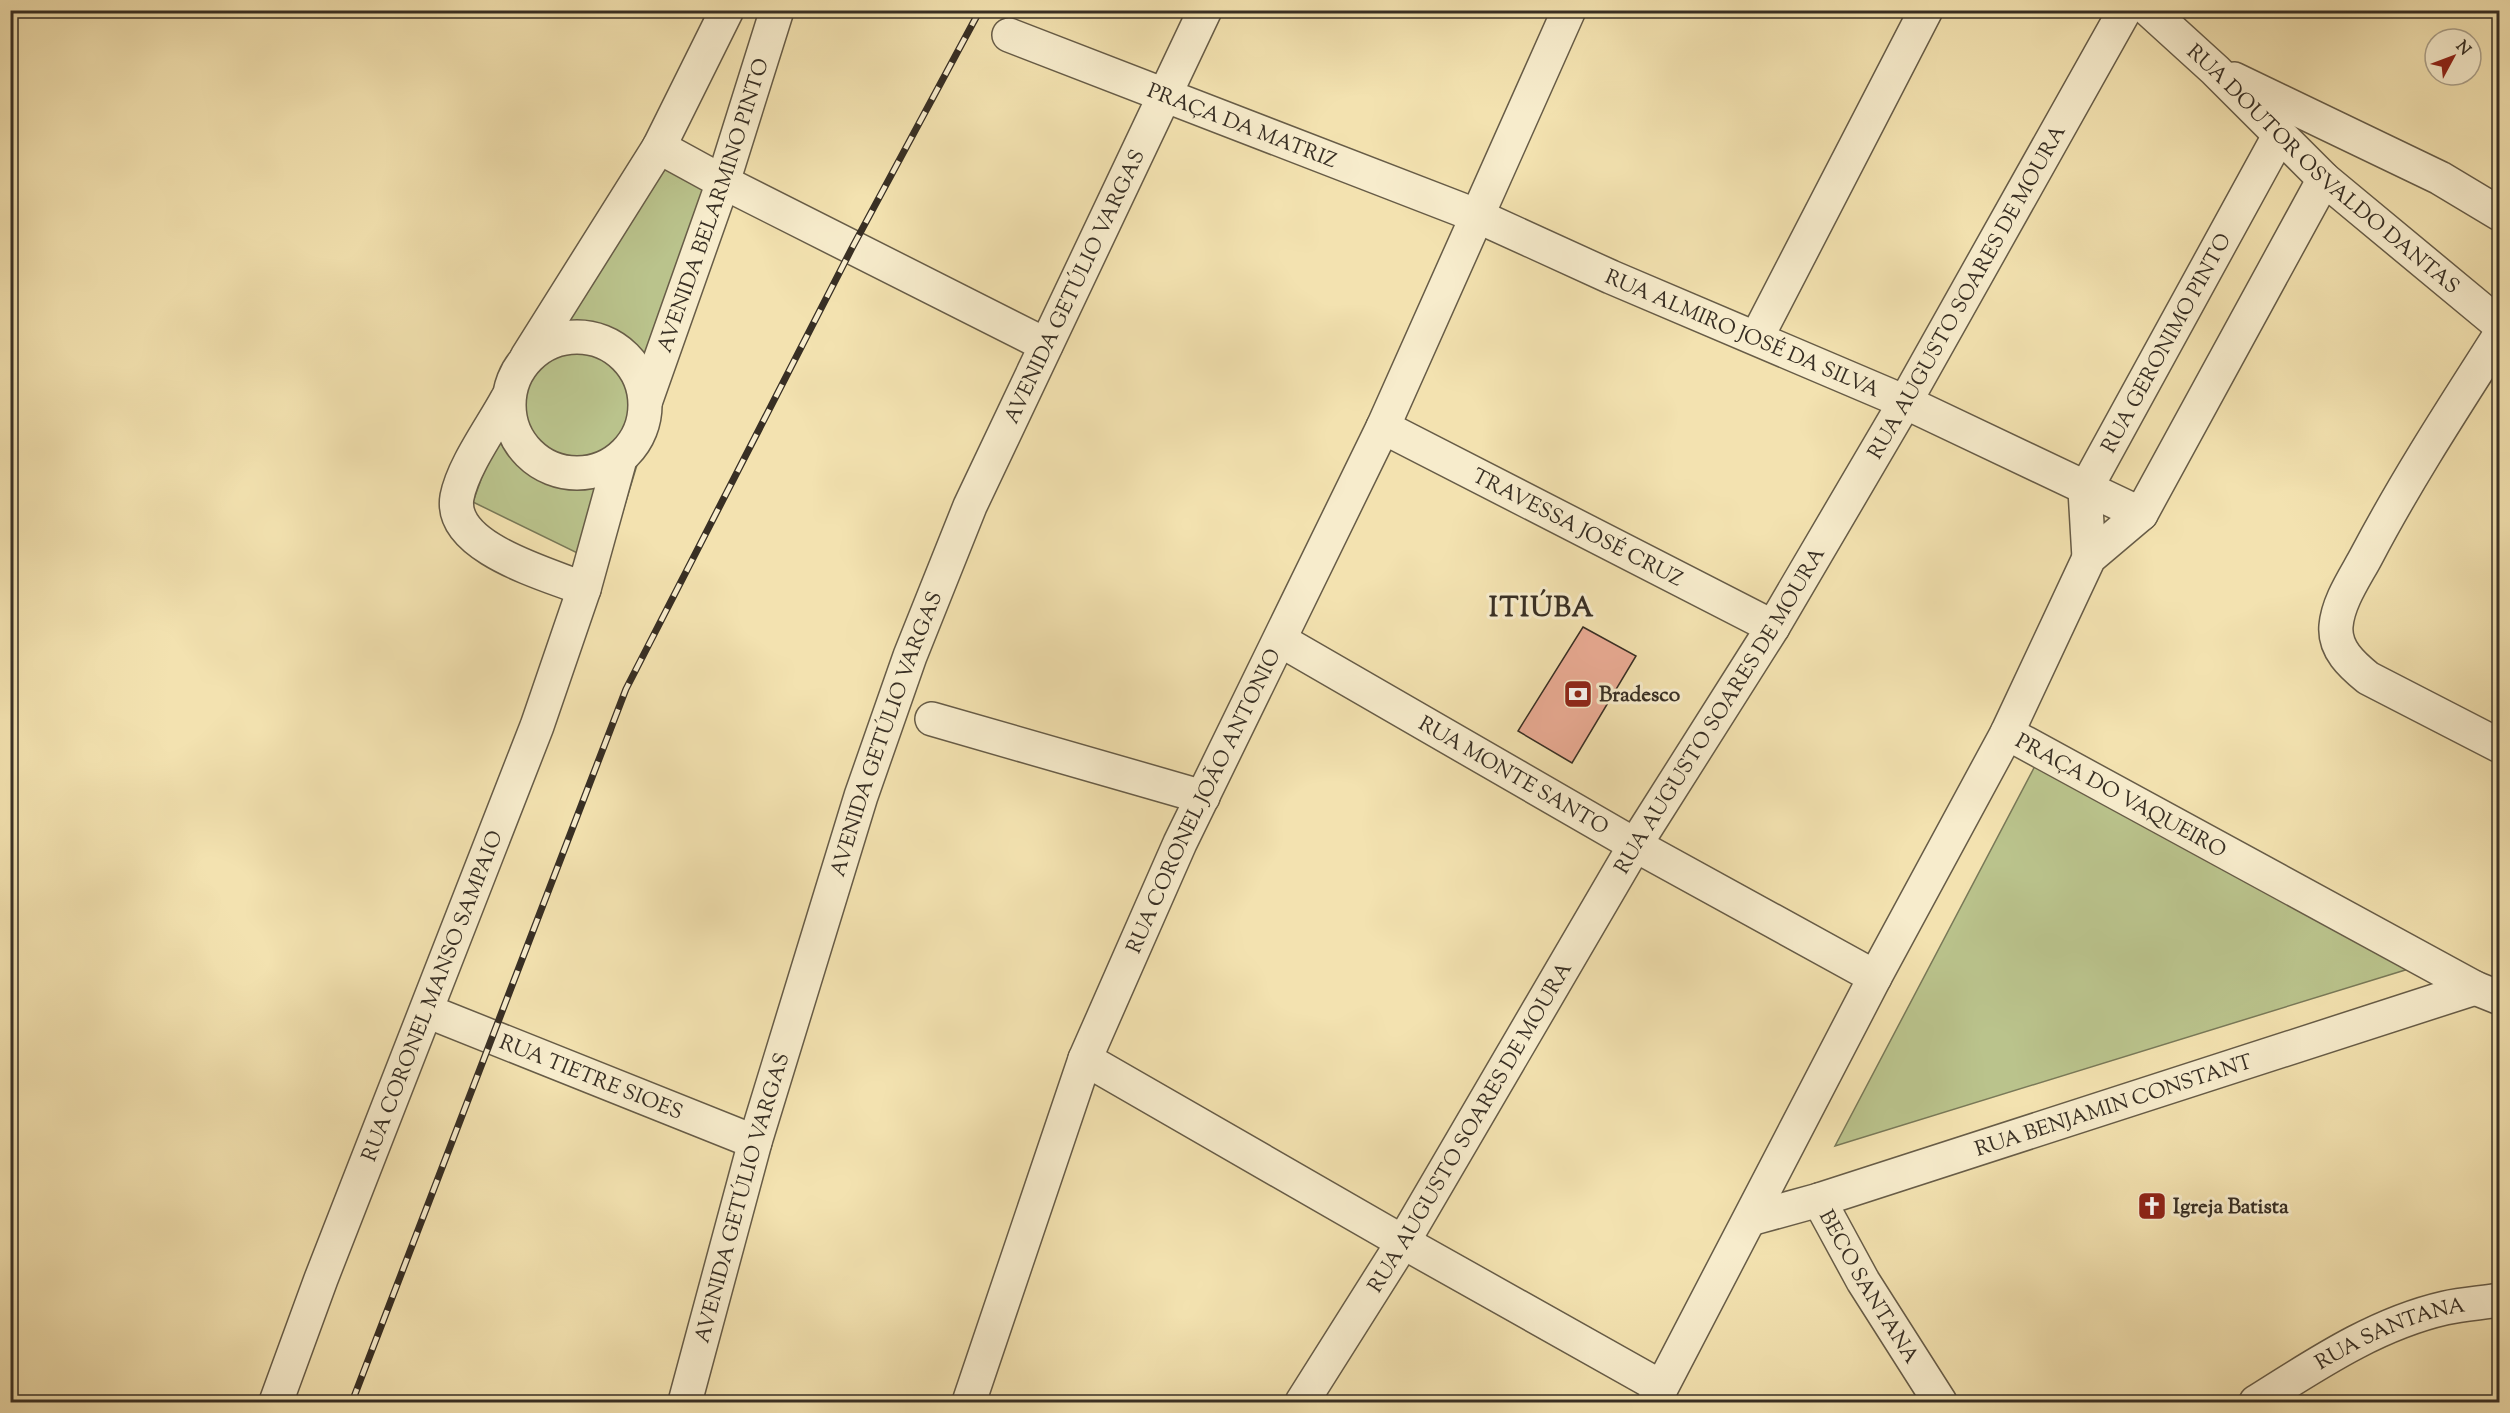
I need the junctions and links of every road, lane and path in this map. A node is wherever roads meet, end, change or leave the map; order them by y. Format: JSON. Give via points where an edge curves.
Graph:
{"nodes":[{"id":1,"x":727,"y":10,"type":"edge"},
{"id":2,"x":777,"y":10,"type":"edge"},
{"id":3,"x":1205,"y":10,"type":"edge"},
{"id":4,"x":1569,"y":10,"type":"edge"},
{"id":5,"x":1926,"y":10,"type":"edge"},
{"id":6,"x":2125,"y":10,"type":"edge"},
{"id":7,"x":2149,"y":10,"type":"edge"},
{"id":8,"x":1009,"y":35,"type":"dead end"},
{"id":9,"x":2215,"y":70,"type":"junction"},
{"id":10,"x":1167,"y":97,"type":"junction"},
{"id":11,"x":2279,"y":136,"type":"junction"},
{"id":12,"x":659,"y":147,"type":"junction"},
{"id":13,"x":2324,"y":179,"type":"junction"},
{"id":14,"x":723,"y":182,"type":"junction"},
{"id":15,"x":2499,"y":214,"type":"edge"},
{"id":16,"x":1475,"y":215,"type":"junction"},
{"id":17,"x":2499,"y":325,"type":"edge"},
{"id":18,"x":2499,"y":335,"type":"edge"},
{"id":19,"x":1758,"y":337,"type":"junction"},
{"id":20,"x":1046,"y":345,"type":"junction"},
{"id":21,"x":526,"y":359,"type":"junction"},
{"id":22,"x":507,"y":399,"type":"junction"},
{"id":23,"x":646,"y":400,"type":"junction"},
{"id":24,"x":1905,"y":402,"type":"junction"},
{"id":25,"x":1383,"y":427,"type":"junction"},
{"id":26,"x":620,"y":459,"type":"junction"},
{"id":27,"x":2085,"y":490,"type":"junction"},
{"id":28,"x":2140,"y":514,"type":"junction"},
{"id":29,"x":2089,"y":558,"type":"junction"},
{"id":30,"x":584,"y":589,"type":"junction"},
{"id":31,"x":1773,"y":627,"type":"junction"},
{"id":32,"x":1281,"y":640,"type":"junction"},
{"id":33,"x":933,"y":719,"type":"dead end"},
{"id":34,"x":2007,"y":733,"type":"junction"},
{"id":35,"x":2499,"y":747,"type":"edge"},
{"id":36,"x":1203,"y":797,"type":"junction"},
{"id":37,"x":1635,"y":845,"type":"junction"},
{"id":38,"x":1875,"y":977,"type":"junction"},
{"id":39,"x":2487,"y":993,"type":"edge"},
{"id":40,"x":427,"y":1011,"type":"junction"},
{"id":41,"x":1085,"y":1059,"type":"junction"},
{"id":42,"x":755,"y":1142,"type":"junction"},
{"id":43,"x":1820,"y":1200,"type":"junction"},
{"id":44,"x":1750,"y":1219,"type":"junction"},
{"id":45,"x":1403,"y":1242,"type":"junction"},
{"id":46,"x":2499,"y":1300,"type":"edge"},
{"id":47,"x":1658,"y":1395,"type":"edge"},
{"id":48,"x":276,"y":1402,"type":"edge"},
{"id":49,"x":685,"y":1402,"type":"edge"},
{"id":50,"x":969,"y":1402,"type":"edge"},
{"id":51,"x":1302,"y":1402,"type":"edge"},
{"id":52,"x":1940,"y":1402,"type":"edge"},
{"id":53,"x":2256,"y":1402,"type":"edge"}],
"edges":[{"from":1,"to":12,"type":"street","name":"AVENIDA BELARMINO PINTO"},
{"from":2,"to":14,"type":"street","name":"AVENIDA BELARMINO PINTO"},
{"from":3,"to":10,"type":"street","name":"AVENIDA GETÚLIO VARGAS"},
{"from":4,"to":16,"type":"street","name":"RUA CORONEL JOÃO ANTONIO"},
{"from":5,"to":19,"type":"street"},
{"from":6,"to":24,"type":"street","name":"RUA AUGUSTO SOARES DE MOURA"},
{"from":7,"to":9,"type":"street","name":"RUA DOUTOR OSVALDO DANTAS"},
{"from":8,"to":10,"type":"street","name":"PRAÇA DA MATRIZ"},
{"from":9,"to":11,"type":"street","name":"RUA DOUTOR OSVALDO DANTAS"},
{"from":9,"to":15,"type":"street","via":[[2440,178]]},
{"from":10,"to":16,"type":"street","name":"PRAÇA DA MATRIZ"},
{"from":10,"to":20,"type":"street","name":"AVENIDA GETÚLIO VARGAS"},
{"from":11,"to":13,"type":"street","name":"RUA DOUTOR OSVALDO DANTAS"},
{"from":11,"to":27,"type":"street","name":"RUA GERONIMO PINTO"},
{"from":12,"to":14,"type":"street"},
{"from":12,"to":21,"type":"street","name":"AVENIDA BELARMINO PINTO"},
{"from":13,"to":17,"type":"street","name":"RUA DOUTOR OSVALDO DANTAS"},
{"from":13,"to":28,"type":"street"},
{"from":14,"to":20,"type":"street"},
{"from":14,"to":23,"type":"street","name":"AVENIDA BELARMINO PINTO"},
{"from":16,"to":19,"type":"street","name":"RUA ALMIRO JOSÉ DA SILVA","via":[[1611,277]]},
{"from":16,"to":25,"type":"street","name":"RUA CORONEL JOÃO ANTONIO"},
{"from":18,"to":35,"type":"street","via":[[2398,496],[2343,600],[2336,626],[2343,653],[2368,678]]},
{"from":19,"to":24,"type":"street","name":"RUA ALMIRO JOSÉ DA SILVA"},
{"from":20,"to":42,"type":"street","name":"AVENIDA GETÚLIO VARGAS","via":[[970,506],[910,656],[861,796]]},
{"from":21,"to":22,"type":"street","name":"AVENIDA BELARMINO PINTO","via":[[513,378]]},
{"from":21,"to":23,"type":"street","name":"AVENIDA BELARMINO PINTO","via":[[543,345],[565,337],[587,337],[610,344],[628,358],[640,377]]},
{"from":22,"to":26,"type":"street","name":"AVENIDA BELARMINO PINTO","via":[[520,443],[536,459],[556,470],[578,474],[600,470]]},
{"from":22,"to":30,"type":"street","name":"AVENIDA BELARMINO PINTO","via":[[457,495],[459,521],[476,540],[498,553]]},
{"from":23,"to":26,"type":"street","name":"AVENIDA BELARMINO PINTO","via":[[644,422],[635,443]]},
{"from":24,"to":27,"type":"street","name":"RUA ALMIRO JOSÉ DA SILVA"},
{"from":24,"to":31,"type":"street","name":"RUA AUGUSTO SOARES DE MOURA"},
{"from":25,"to":31,"type":"street","name":"TRAVESSA JOSÉ CRUZ"},
{"from":25,"to":32,"type":"street","name":"RUA CORONEL JOÃO ANTONIO"},
{"from":26,"to":30,"type":"street","name":"AVENIDA BELARMINO PINTO"},
{"from":27,"to":28,"type":"street","name":"RUA ALMIRO JOSÉ DA SILVA"},
{"from":27,"to":29,"type":"street"},
{"from":28,"to":29,"type":"street"},
{"from":29,"to":34,"type":"street"},
{"from":30,"to":40,"type":"street","name":"RUA CORONEL MANSO SAMPAIO","via":[[537,726]]},
{"from":31,"to":37,"type":"street","name":"RUA AUGUSTO SOARES DE MOURA"},
{"from":32,"to":36,"type":"street","name":"RUA CORONEL JOÃO ANTONIO"},
{"from":32,"to":37,"type":"street","name":"RUA MONTE SANTO"},
{"from":33,"to":36,"type":"street"},
{"from":34,"to":38,"type":"street","name":"PRAÇA DO VAQUEIRO"},
{"from":34,"to":39,"type":"street","name":"PRAÇA DO VAQUEIRO"},
{"from":36,"to":41,"type":"street","name":"RUA CORONEL JOÃO ANTONIO"},
{"from":37,"to":38,"type":"street","name":"RUA MONTE SANTO"},
{"from":37,"to":45,"type":"street","name":"RUA AUGUSTO SOARES DE MOURA"},
{"from":38,"to":44,"type":"street","name":"PRAÇA DO VAQUEIRO"},
{"from":39,"to":43,"type":"street","name":"RUA BENJAMIN CONSTANT"},
{"from":40,"to":42,"type":"street","name":"RUA TIETRE SIOES"},
{"from":40,"to":48,"type":"street","name":"RUA CORONEL MANSO SAMPAIO"},
{"from":41,"to":45,"type":"street"},
{"from":41,"to":50,"type":"street","name":"RUA CORONEL JOÃO ANTONIO"},
{"from":42,"to":49,"type":"street","name":"AVENIDA GETÚLIO VARGAS"},
{"from":43,"to":44,"type":"street","name":"RUA BENJAMIN CONSTANT"},
{"from":43,"to":52,"type":"street","name":"BECO SANTANA","via":[[1863,1281]]},
{"from":44,"to":47,"type":"street","name":"PRAÇA DO VAQUEIRO"},
{"from":45,"to":47,"type":"street"},
{"from":45,"to":51,"type":"street","name":"RUA AUGUSTO SOARES DE MOURA"},
{"from":46,"to":53,"type":"street","name":"RUA SANTANA","via":[[2445,1308],[2397,1323],[2358,1341]]}]}
